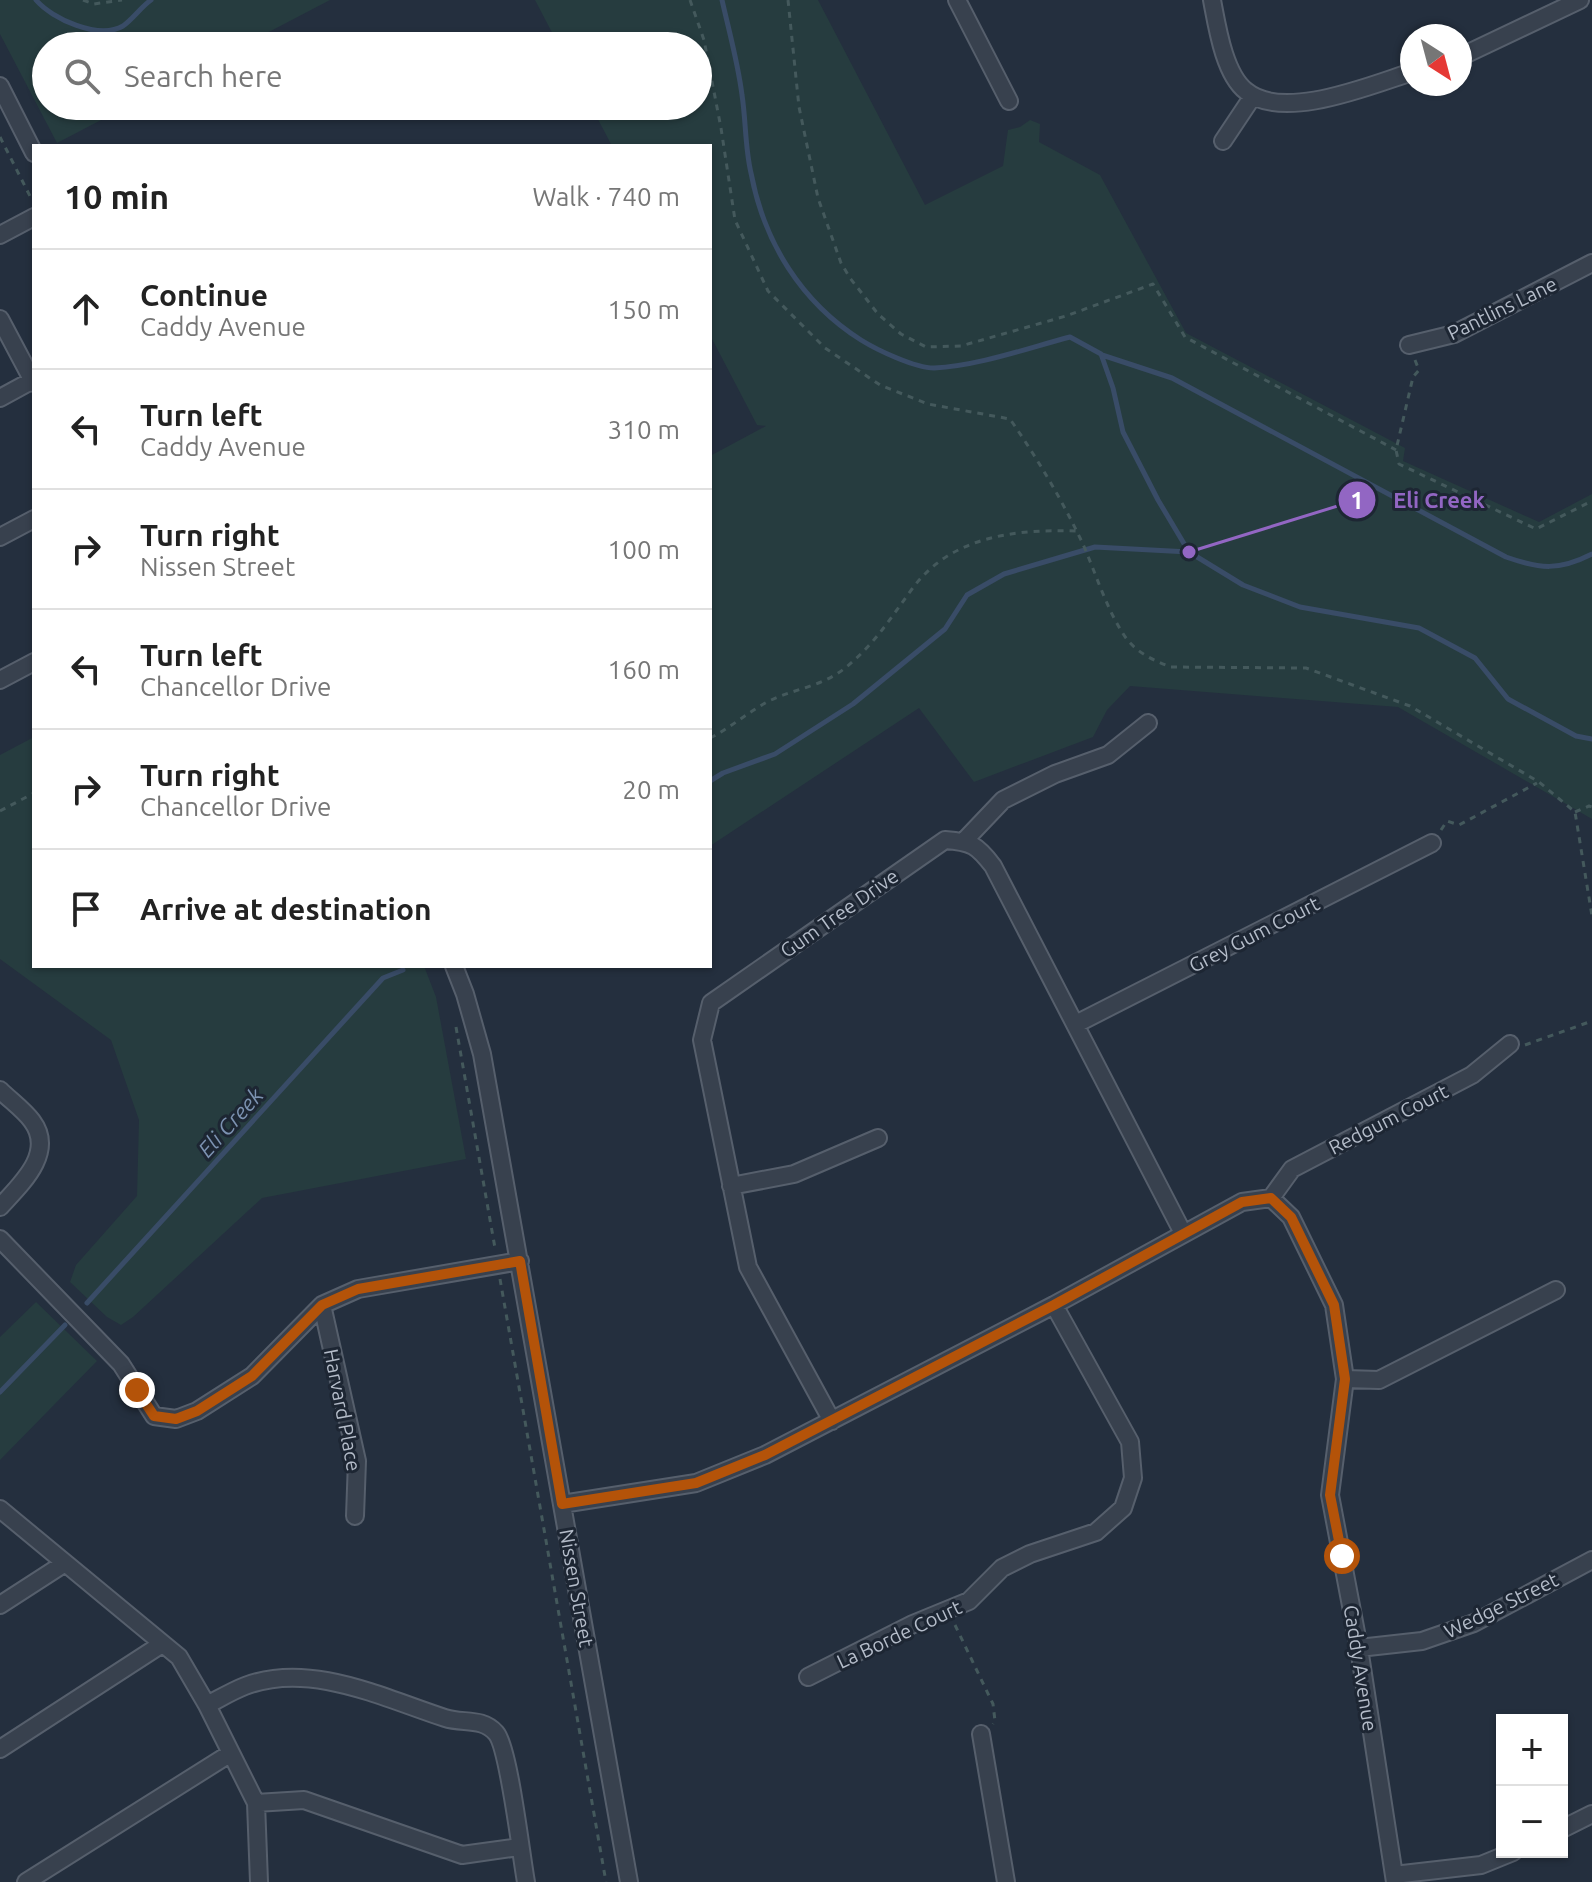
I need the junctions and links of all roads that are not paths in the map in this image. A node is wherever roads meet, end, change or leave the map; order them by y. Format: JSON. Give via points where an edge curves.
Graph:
{"nodes":[{"id":1,"x":957,"y":0,"type":"edge"},
{"id":2,"x":1212,"y":0,"type":"edge"},
{"id":3,"x":1580,"y":0,"type":"edge"},
{"id":4,"x":1472,"y":51,"type":"edge"},
{"id":5,"x":1400,"y":75,"type":"edge"},
{"id":6,"x":0,"y":86,"type":"edge"},
{"id":7,"x":1253,"y":96,"type":"junction"},
{"id":8,"x":1009,"y":101,"type":"dead end"},
{"id":9,"x":1223,"y":141,"type":"dead end"},
{"id":10,"x":32,"y":149,"type":"edge"},
{"id":11,"x":32,"y":218,"type":"edge"},
{"id":12,"x":0,"y":235,"type":"edge"},
{"id":13,"x":1592,"y":263,"type":"edge"},
{"id":14,"x":0,"y":319,"type":"edge"},
{"id":15,"x":1409,"y":345,"type":"road end"},
{"id":16,"x":32,"y":380,"type":"edge"},
{"id":17,"x":32,"y":382,"type":"edge"},
{"id":18,"x":0,"y":398,"type":"edge"},
{"id":19,"x":32,"y":520,"type":"edge"},
{"id":20,"x":0,"y":537,"type":"edge"},
{"id":21,"x":32,"y":663,"type":"edge"},
{"id":22,"x":0,"y":680,"type":"edge"},
{"id":23,"x":1148,"y":723,"type":"dead end"},
{"id":24,"x":964,"y":841,"type":"junction"},
{"id":25,"x":1432,"y":843,"type":"road end"},
{"id":26,"x":455,"y":968,"type":"edge"},
{"id":27,"x":1076,"y":1024,"type":"junction"},
{"id":28,"x":1510,"y":1044,"type":"road end"},
{"id":29,"x":0,"y":1090,"type":"edge"},
{"id":30,"x":878,"y":1138,"type":"dead end"},
{"id":31,"x":731,"y":1186,"type":"junction"},
{"id":32,"x":1271,"y":1198,"type":"junction"},
{"id":33,"x":0,"y":1207,"type":"edge"},
{"id":34,"x":1183,"y":1233,"type":"junction"},
{"id":35,"x":0,"y":1239,"type":"edge"},
{"id":36,"x":520,"y":1261,"type":"junction"},
{"id":37,"x":1556,"y":1290,"type":"dead end"},
{"id":38,"x":322,"y":1305,"type":"junction"},
{"id":39,"x":1054,"y":1305,"type":"junction"},
{"id":40,"x":1345,"y":1379,"type":"junction"},
{"id":41,"x":832,"y":1421,"type":"junction"},
{"id":42,"x":562,"y":1504,"type":"junction"},
{"id":43,"x":0,"y":1509,"type":"edge"},
{"id":44,"x":355,"y":1516,"type":"dead end"},
{"id":45,"x":1592,"y":1560,"type":"edge"},
{"id":46,"x":65,"y":1563,"type":"junction"},
{"id":47,"x":0,"y":1605,"type":"edge"},
{"id":48,"x":162,"y":1644,"type":"junction"},
{"id":49,"x":1359,"y":1648,"type":"junction"},
{"id":50,"x":808,"y":1677,"type":"dead end"},
{"id":51,"x":207,"y":1705,"type":"junction"},
{"id":52,"x":981,"y":1734,"type":"road end"},
{"id":53,"x":0,"y":1749,"type":"edge"},
{"id":54,"x":231,"y":1753,"type":"junction"},
{"id":55,"x":256,"y":1803,"type":"junction"},
{"id":56,"x":1592,"y":1814,"type":"edge"},
{"id":57,"x":1568,"y":1826,"type":"edge"},
{"id":58,"x":519,"y":1847,"type":"junction"},
{"id":59,"x":1498,"y":1858,"type":"edge"},
{"id":60,"x":1394,"y":1879,"type":"edge"},
{"id":61,"x":26,"y":1882,"type":"edge"},
{"id":62,"x":259,"y":1882,"type":"edge"},
{"id":63,"x":526,"y":1882,"type":"edge"},
{"id":64,"x":629,"y":1882,"type":"edge"},
{"id":65,"x":1006,"y":1882,"type":"edge"}],
"edges":[{"from":1,"to":8,"type":"street"},
{"from":2,"to":7,"type":"street","via":[[1227,61]]},
{"from":3,"to":4,"type":"street"},
{"from":5,"to":7,"type":"street","via":[[1305,103],[1283,105]]},
{"from":6,"to":10,"type":"street"},
{"from":7,"to":9,"type":"street"},
{"from":11,"to":12,"type":"street"},
{"from":13,"to":15,"type":"street","name":"Pantlins Lane","via":[[1454,334]]},
{"from":14,"to":16,"type":"street"},
{"from":17,"to":18,"type":"street"},
{"from":19,"to":20,"type":"street"},
{"from":21,"to":22,"type":"street"},
{"from":23,"to":24,"type":"street","via":[[1108,755],[1003,800]]},
{"from":24,"to":27,"type":"street","via":[[979,847],[993,866]]},
{"from":24,"to":31,"type":"street","name":"Gum Tree Drive","via":[[945,840],[711,1003],[702,1040]]},
{"from":25,"to":27,"type":"street","name":"Grey Gum Court"},
{"from":26,"to":36,"type":"street","name":"Nissen Street","via":[[482,1054]]},
{"from":27,"to":34,"type":"street"},
{"from":28,"to":32,"type":"street","name":"Redgum Court","via":[[1472,1075],[1292,1169]]},
{"from":29,"to":33,"type":"street","via":[[33,1122],[40,1139],[40,1156]]},
{"from":30,"to":31,"type":"street","via":[[794,1174]]},
{"from":31,"to":41,"type":"street","name":"Gum Tree Drive","via":[[748,1267]]},
{"from":32,"to":34,"type":"street","via":[[1242,1202]]},
{"from":32,"to":40,"type":"street","name":"Caddy Avenue","via":[[1291,1217],[1334,1305]]},
{"from":34,"to":39,"type":"street"},
{"from":35,"to":38,"type":"street","via":[[121,1364],[154,1416],[176,1419],[197,1411],[252,1376]]},
{"from":36,"to":38,"type":"street","via":[[358,1289]]},
{"from":36,"to":42,"type":"street","name":"Nissen Street"},
{"from":37,"to":40,"type":"street","via":[[1379,1380]]},
{"from":38,"to":44,"type":"street","name":"Harvard Place","via":[[357,1461]]},
{"from":39,"to":41,"type":"street"},
{"from":39,"to":50,"type":"street","name":"La Borde Court","via":[[1130,1442],[1133,1478],[1123,1508],[1096,1532],[1002,1568],[969,1601]]},
{"from":40,"to":49,"type":"street","name":"Caddy Avenue","via":[[1330,1495]]},
{"from":41,"to":42,"type":"street","via":[[696,1483]]},
{"from":42,"to":64,"type":"street","name":"Nissen Street"},
{"from":43,"to":46,"type":"street"},
{"from":45,"to":49,"type":"street","name":"Wedge Street","via":[[1474,1623],[1422,1641]]},
{"from":46,"to":47,"type":"street"},
{"from":46,"to":48,"type":"street"},
{"from":48,"to":51,"type":"street","via":[[179,1657]]},
{"from":48,"to":53,"type":"street"},
{"from":49,"to":60,"type":"street","name":"Caddy Avenue"},
{"from":51,"to":54,"type":"street"},
{"from":51,"to":58,"type":"street","via":[[246,1685],[297,1677],[337,1683],[451,1720],[479,1721],[497,1734],[506,1758]]},
{"from":52,"to":65,"type":"street"},
{"from":54,"to":55,"type":"street"},
{"from":54,"to":61,"type":"street"},
{"from":55,"to":58,"type":"street","via":[[304,1800],[462,1855]]},
{"from":55,"to":62,"type":"street"},
{"from":56,"to":57,"type":"street"},
{"from":58,"to":63,"type":"street"},
{"from":59,"to":60,"type":"street"}]}
